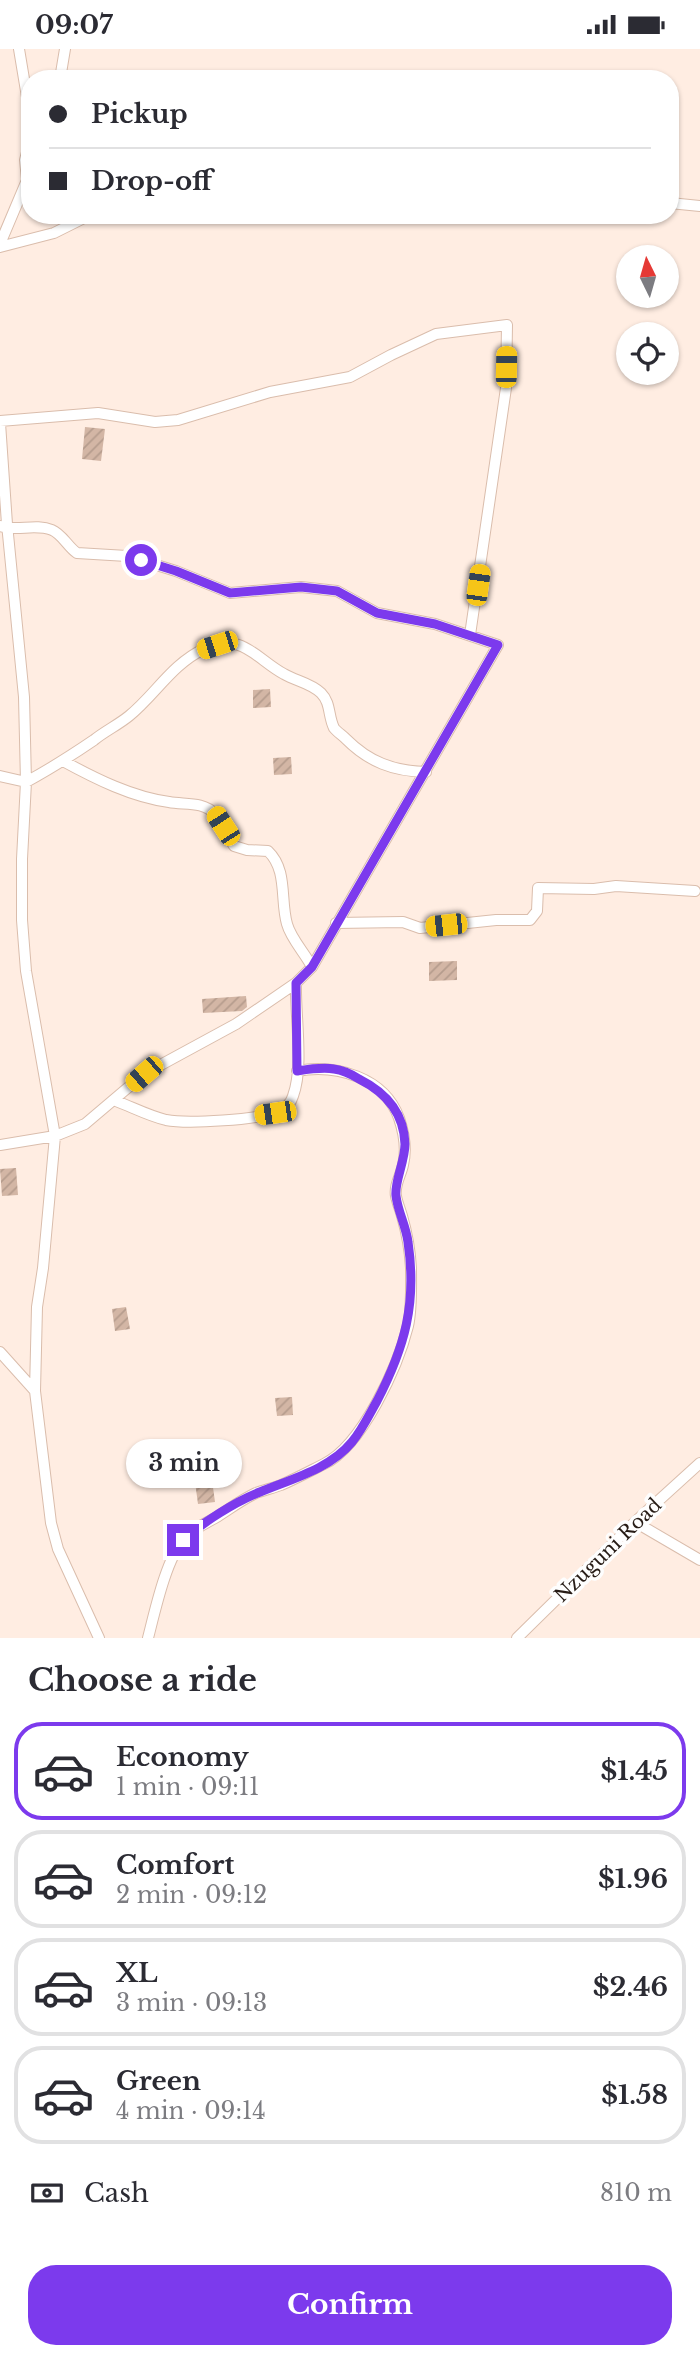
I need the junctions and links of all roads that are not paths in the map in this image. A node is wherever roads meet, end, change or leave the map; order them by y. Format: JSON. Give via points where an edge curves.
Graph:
{"nodes":[{"id":1,"x":19,"y":49,"type":"edge"},
{"id":2,"x":65,"y":49,"type":"edge"},
{"id":3,"x":22,"y":70,"type":"edge"},
{"id":4,"x":62,"y":70,"type":"edge"},
{"id":5,"x":21,"y":194,"type":"edge"},
{"id":6,"x":679,"y":204,"type":"edge"},
{"id":7,"x":700,"y":206,"type":"edge"},
{"id":8,"x":71,"y":224,"type":"edge"},
{"id":9,"x":0,"y":246,"type":"edge"},
{"id":10,"x":0,"y":422,"type":"edge"},
{"id":11,"x":4,"y":527,"type":"edge"},
{"id":12,"x":470,"y":635,"type":"junction"},
{"id":13,"x":63,"y":761,"type":"junction"},
{"id":14,"x":426,"y":772,"type":"junction"},
{"id":15,"x":0,"y":776,"type":"edge"},
{"id":16,"x":26,"y":782,"type":"junction"},
{"id":17,"x":695,"y":891,"type":"dead end"},
{"id":18,"x":336,"y":923,"type":"junction"},
{"id":19,"x":312,"y":967,"type":"junction"},
{"id":20,"x":296,"y":983,"type":"junction"},
{"id":21,"x":297,"y":1071,"type":"junction"},
{"id":22,"x":116,"y":1101,"type":"junction"},
{"id":23,"x":55,"y":1136,"type":"junction"},
{"id":24,"x":0,"y":1145,"type":"edge"},
{"id":25,"x":0,"y":1354,"type":"edge"},
{"id":26,"x":35,"y":1391,"type":"junction"},
{"id":27,"x":700,"y":1463,"type":"edge"},
{"id":28,"x":635,"y":1522,"type":"junction"},
{"id":29,"x":700,"y":1560,"type":"edge"},
{"id":30,"x":99,"y":1638,"type":"edge"},
{"id":31,"x":148,"y":1638,"type":"edge"},
{"id":32,"x":517,"y":1638,"type":"edge"}],
"edges":[{"from":1,"to":3,"type":"street"},
{"from":2,"to":4,"type":"street"},
{"from":5,"to":9,"type":"street"},
{"from":6,"to":7,"type":"street"},
{"from":8,"to":9,"type":"street","via":[[44,237]]},
{"from":10,"to":11,"type":"street"},
{"from":10,"to":12,"type":"street","via":[[98,413],[155,422],[178,420],[270,392],[350,377],[436,334],[507,325],[506,388]]},
{"from":11,"to":12,"type":"street","via":[[53,530],[77,554],[127,556],[230,593],[301,587],[337,591],[377,613]]},
{"from":11,"to":16,"type":"street","via":[[24,697]]},
{"from":12,"to":14,"type":"street","via":[[498,645]]},
{"from":13,"to":14,"type":"street","via":[[130,716],[184,661],[203,649],[233,644],[253,650],[286,675],[319,691],[334,727],[366,757]]},
{"from":13,"to":16,"type":"street"},
{"from":13,"to":19,"type":"street","via":[[123,790],[209,810],[234,846],[268,851],[279,870],[287,924]]},
{"from":14,"to":18,"type":"street"},
{"from":15,"to":16,"type":"street"},
{"from":16,"to":23,"type":"street","via":[[22,859],[25,958]]},
{"from":17,"to":18,"type":"street","via":[[538,887],[537,911],[530,919],[420,928],[403,922]]},
{"from":18,"to":19,"type":"street"},
{"from":19,"to":20,"type":"street"},
{"from":20,"to":21,"type":"street"},
{"from":20,"to":22,"type":"street","via":[[229,1029],[144,1074]]},
{"from":21,"to":22,"type":"street","via":[[293,1096],[275,1113],[169,1121]]},
{"from":21,"to":31,"type":"street","via":[[343,1071],[375,1087],[398,1114],[405,1144],[396,1197],[411,1268],[407,1329],[379,1397],[343,1453],[247,1498],[183,1540],[164,1581]]},
{"from":22,"to":23,"type":"street","via":[[85,1124]]},
{"from":23,"to":24,"type":"street"},
{"from":23,"to":26,"type":"street","via":[[37,1307]]},
{"from":25,"to":26,"type":"street"},
{"from":26,"to":30,"type":"street","via":[[51,1523],[58,1549]]},
{"from":27,"to":28,"type":"street","name":"Nzuguni Road"},
{"from":28,"to":29,"type":"street"},
{"from":28,"to":32,"type":"street","name":"Nzuguni Road"}]}
